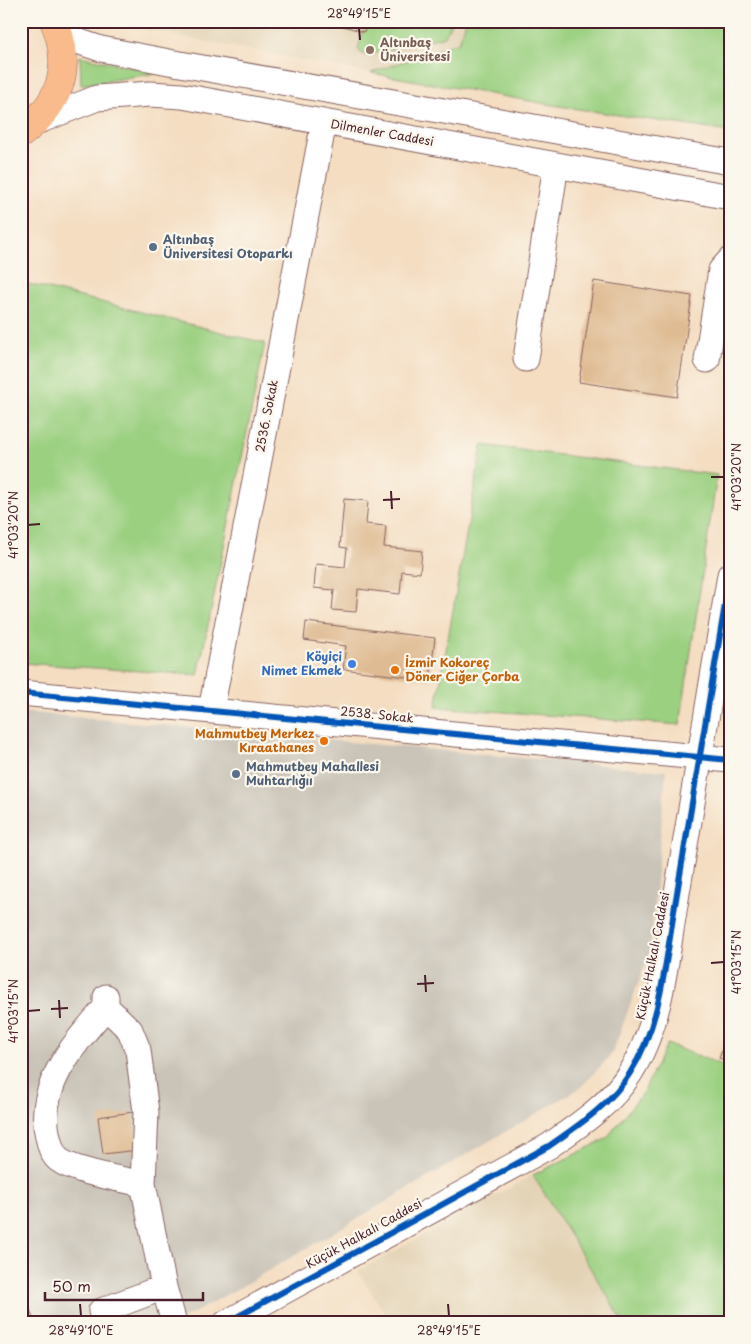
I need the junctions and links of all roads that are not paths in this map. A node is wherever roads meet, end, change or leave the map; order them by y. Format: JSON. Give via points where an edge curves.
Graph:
{"nodes":[{"id":1,"x":56,"y":28,"type":"edge"},
{"id":2,"x":324,"y":122,"type":"junction"},
{"id":3,"x":26,"y":130,"type":"edge"},
{"id":4,"x":730,"y":162,"type":"edge"},
{"id":5,"x":556,"y":165,"type":"junction"},
{"id":6,"x":730,"y":197,"type":"edge"},
{"id":7,"x":730,"y":260,"type":"edge"},
{"id":8,"x":526,"y":359,"type":"dead end"},
{"id":9,"x":707,"y":360,"type":"dead end"},
{"id":10,"x":730,"y":575,"type":"edge"},
{"id":11,"x":21,"y":693,"type":"edge"},
{"id":12,"x":211,"y":710,"type":"junction"},
{"id":13,"x":702,"y":758,"type":"junction"},
{"id":14,"x":730,"y":760,"type":"edge"},
{"id":15,"x":144,"y":1184,"type":"junction"},
{"id":16,"x":164,"y":1287,"type":"junction"},
{"id":17,"x":101,"y":1310,"type":"dead end"},
{"id":18,"x":174,"y":1323,"type":"edge"},
{"id":19,"x":226,"y":1323,"type":"edge"}],
"edges":[{"from":1,"to":3,"type":"main road","via":[[63,57],[61,80],[53,101]]},
{"from":1,"to":4,"type":"street","via":[[101,49]]},
{"from":2,"to":3,"type":"street","name":"Dilmenler Caddesi","via":[[182,96],[150,94],[97,98]]},
{"from":2,"to":5,"type":"street","name":"Dilmenler Caddesi"},
{"from":2,"to":12,"type":"street","name":"2536. Sokak"},
{"from":5,"to":6,"type":"street","name":"Dilmenler Caddesi"},
{"from":5,"to":8,"type":"street"},
{"from":7,"to":9,"type":"street","via":[[721,270]]},
{"from":10,"to":13,"type":"street","name":"Küçük Halkalı Caddesi"},
{"from":11,"to":12,"type":"street","name":"2538. Sokak"},
{"from":12,"to":13,"type":"street","name":"2538. Sokak"},
{"from":13,"to":14,"type":"street","name":"2538. Sokak"},
{"from":13,"to":19,"type":"street","name":"Küçük Halkalı Caddesi","via":[[660,990],[648,1039],[614,1096],[549,1146]]},
{"from":15,"to":15,"type":"street","via":[[72,1167],[58,1160],[47,1132],[46,1109],[53,1080],[106,1002],[130,1030],[138,1050],[146,1112]]},
{"from":15,"to":16,"type":"street"},
{"from":16,"to":17,"type":"street"},
{"from":16,"to":18,"type":"street"}]}
